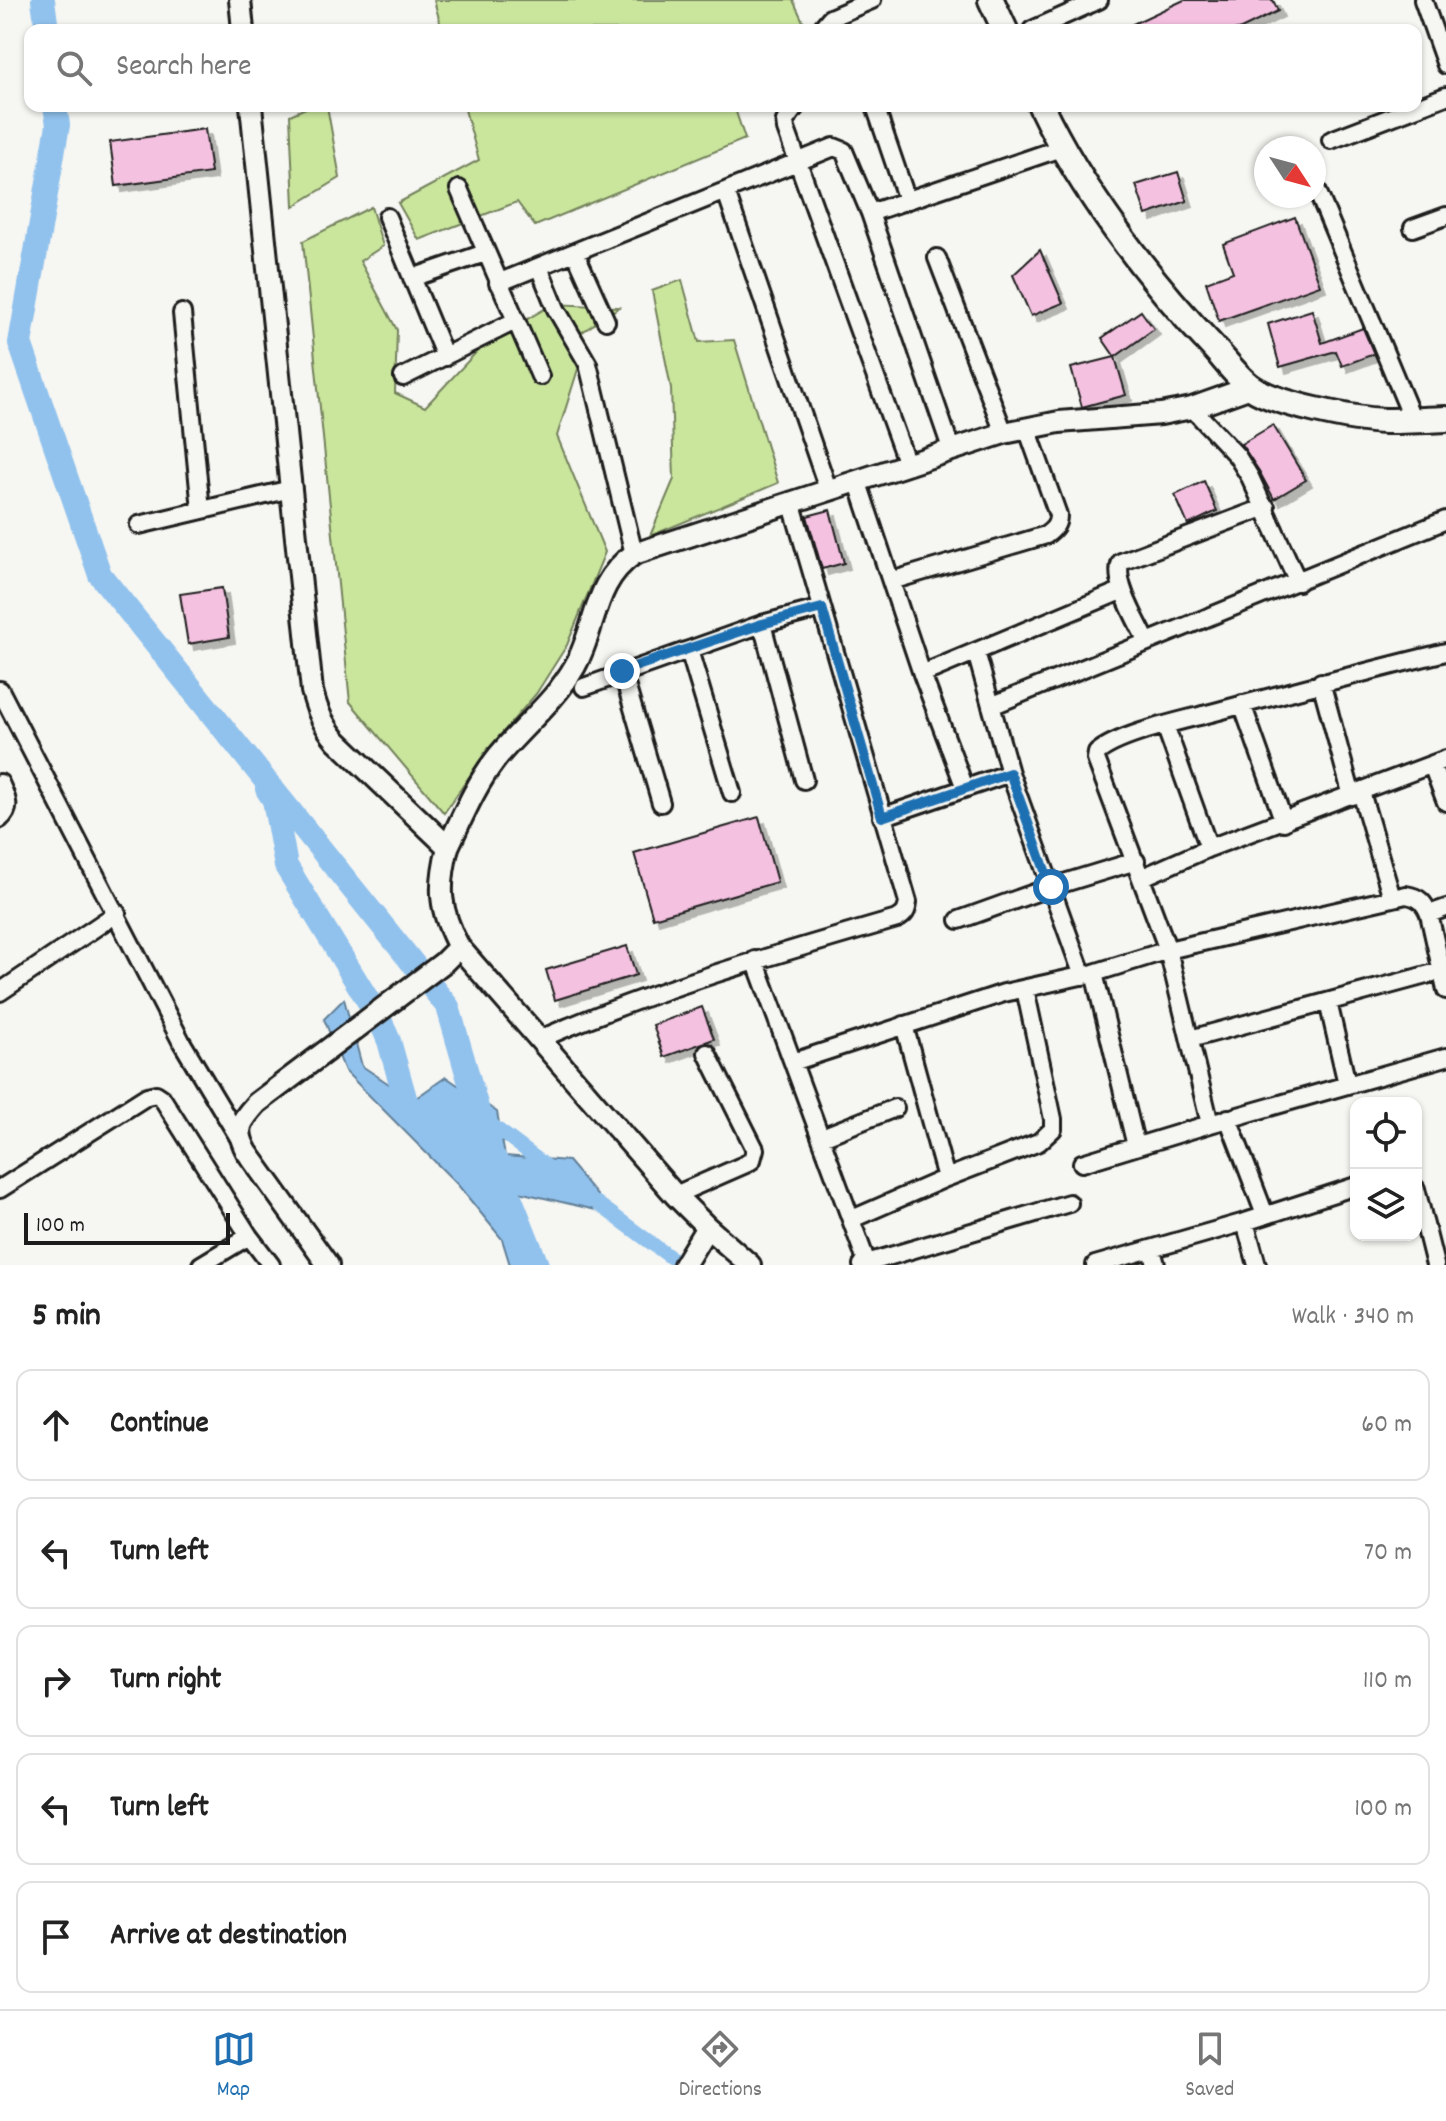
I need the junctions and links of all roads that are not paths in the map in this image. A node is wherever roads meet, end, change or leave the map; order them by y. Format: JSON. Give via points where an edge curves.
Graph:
{"nodes":[{"id":1,"x":240,"y":0,"type":"edge"},
{"id":2,"x":872,"y":0,"type":"edge"},
{"id":3,"x":991,"y":0,"type":"edge"},
{"id":4,"x":1099,"y":0,"type":"edge"},
{"id":5,"x":1423,"y":0,"type":"edge"},
{"id":6,"x":242,"y":24,"type":"edge"},
{"id":7,"x":825,"y":24,"type":"edge"},
{"id":8,"x":1002,"y":24,"type":"edge"},
{"id":9,"x":1045,"y":24,"type":"edge"},
{"id":10,"x":1446,"y":65,"type":"edge"},
{"id":11,"x":1446,"y":96,"type":"edge"},
{"id":12,"x":1422,"y":105,"type":"edge"},
{"id":13,"x":252,"y":112,"type":"edge"},
{"id":14,"x":792,"y":112,"type":"edge"},
{"id":15,"x":877,"y":112,"type":"edge"},
{"id":16,"x":1044,"y":112,"type":"edge"},
{"id":17,"x":1404,"y":112,"type":"edge"},
{"id":18,"x":1331,"y":140,"type":"dead end"},
{"id":19,"x":1061,"y":148,"type":"junction"},
{"id":20,"x":797,"y":163,"type":"junction"},
{"id":21,"x":459,"y":189,"type":"dead end"},
{"id":22,"x":726,"y":192,"type":"junction"},
{"id":23,"x":907,"y":200,"type":"junction"},
{"id":24,"x":1324,"y":208,"type":"edge"},
{"id":25,"x":870,"y":213,"type":"junction"},
{"id":26,"x":1446,"y":216,"type":"edge"},
{"id":27,"x":387,"y":217,"type":"dead end"},
{"id":28,"x":1413,"y":228,"type":"dead end"},
{"id":29,"x":575,"y":252,"type":"junction"},
{"id":30,"x":485,"y":253,"type":"junction"},
{"id":31,"x":937,"y":258,"type":"dead end"},
{"id":32,"x":539,"y":267,"type":"junction"},
{"id":33,"x":412,"y":278,"type":"junction"},
{"id":34,"x":498,"y":283,"type":"junction"},
{"id":35,"x":182,"y":313,"type":"dead end"},
{"id":36,"x":515,"y":321,"type":"junction"},
{"id":37,"x":606,"y":321,"type":"dead end"},
{"id":38,"x":445,"y":357,"type":"junction"},
{"id":39,"x":540,"y":376,"type":"dead end"},
{"id":40,"x":403,"y":377,"type":"dead end"},
{"id":41,"x":1251,"y":387,"type":"junction"},
{"id":42,"x":1192,"y":408,"type":"junction"},
{"id":43,"x":1446,"y":419,"type":"edge"},
{"id":44,"x":1413,"y":420,"type":"junction"},
{"id":45,"x":1027,"y":428,"type":"junction"},
{"id":46,"x":1004,"y":433,"type":"junction"},
{"id":47,"x":952,"y":451,"type":"junction"},
{"id":48,"x":907,"y":464,"type":"junction"},
{"id":49,"x":857,"y":480,"type":"junction"},
{"id":50,"x":291,"y":489,"type":"junction"},
{"id":51,"x":828,"y":489,"type":"junction"},
{"id":52,"x":791,"y":501,"type":"junction"},
{"id":53,"x":1266,"y":507,"type":"junction"},
{"id":54,"x":201,"y":510,"type":"junction"},
{"id":55,"x":1446,"y":520,"type":"edge"},
{"id":56,"x":139,"y":525,"type":"dead end"},
{"id":57,"x":634,"y":554,"type":"junction"},
{"id":58,"x":891,"y":581,"type":"junction"},
{"id":59,"x":1298,"y":582,"type":"junction"},
{"id":60,"x":1123,"y":590,"type":"junction"},
{"id":61,"x":822,"y":608,"type":"junction"},
{"id":62,"x":762,"y":624,"type":"junction"},
{"id":63,"x":1147,"y":642,"type":"junction"},
{"id":64,"x":689,"y":650,"type":"junction"},
{"id":65,"x":976,"y":652,"type":"junction"},
{"id":66,"x":1446,"y":652,"type":"edge"},
{"id":67,"x":622,"y":671,"type":"junction"},
{"id":68,"x":922,"y":674,"type":"junction"},
{"id":69,"x":1321,"y":682,"type":"junction"},
{"id":70,"x":584,"y":687,"type":"dead end"},
{"id":71,"x":0,"y":690,"type":"edge"},
{"id":72,"x":1242,"y":704,"type":"junction"},
{"id":73,"x":991,"y":706,"type":"junction"},
{"id":74,"x":1165,"y":725,"type":"junction"},
{"id":75,"x":1439,"y":762,"type":"edge"},
{"id":76,"x":1010,"y":773,"type":"junction"},
{"id":77,"x":804,"y":780,"type":"dead end"},
{"id":78,"x":0,"y":783,"type":"edge"},
{"id":79,"x":965,"y":788,"type":"junction"},
{"id":80,"x":732,"y":793,"type":"dead end"},
{"id":81,"x":1357,"y":794,"type":"junction"},
{"id":82,"x":1446,"y":802,"type":"edge"},
{"id":83,"x":661,"y":803,"type":"dead end"},
{"id":84,"x":882,"y":817,"type":"junction"},
{"id":85,"x":0,"y":819,"type":"edge"},
{"id":86,"x":1284,"y":822,"type":"junction"},
{"id":87,"x":448,"y":847,"type":"junction"},
{"id":88,"x":1209,"y":848,"type":"junction"},
{"id":89,"x":1140,"y":869,"type":"junction"},
{"id":90,"x":1051,"y":887,"type":"junction"},
{"id":91,"x":1392,"y":898,"type":"junction"},
{"id":92,"x":1446,"y":908,"type":"edge"},
{"id":93,"x":117,"y":913,"type":"junction"},
{"id":94,"x":1429,"y":914,"type":"junction"},
{"id":95,"x":959,"y":920,"type":"dead end"},
{"id":96,"x":459,"y":947,"type":"junction"},
{"id":97,"x":1168,"y":950,"type":"junction"},
{"id":98,"x":755,"y":960,"type":"junction"},
{"id":99,"x":1441,"y":971,"type":"junction"},
{"id":100,"x":1088,"y":974,"type":"junction"},
{"id":101,"x":1025,"y":989,"type":"junction"},
{"id":102,"x":1446,"y":990,"type":"edge"},
{"id":103,"x":0,"y":992,"type":"edge"},
{"id":104,"x":1328,"y":1002,"type":"junction"},
{"id":105,"x":904,"y":1025,"type":"junction"},
{"id":106,"x":540,"y":1039,"type":"junction"},
{"id":107,"x":1190,"y":1039,"type":"junction"},
{"id":108,"x":707,"y":1053,"type":"dead end"},
{"id":109,"x":1446,"y":1057,"type":"edge"},
{"id":110,"x":793,"y":1062,"type":"junction"},
{"id":111,"x":1347,"y":1084,"type":"junction"},
{"id":112,"x":895,"y":1108,"type":"dead end"},
{"id":113,"x":1228,"y":1118,"type":"junction"},
{"id":114,"x":1210,"y":1124,"type":"junction"},
{"id":115,"x":822,"y":1137,"type":"junction"},
{"id":116,"x":239,"y":1138,"type":"junction"},
{"id":117,"x":1136,"y":1146,"type":"junction"},
{"id":118,"x":1082,"y":1163,"type":"dead end"},
{"id":119,"x":946,"y":1178,"type":"junction"},
{"id":120,"x":1350,"y":1188,"type":"edge"},
{"id":121,"x":0,"y":1189,"type":"edge"},
{"id":122,"x":675,"y":1195,"type":"junction"},
{"id":123,"x":1069,"y":1203,"type":"dead end"},
{"id":124,"x":1422,"y":1213,"type":"edge"},
{"id":125,"x":1265,"y":1215,"type":"junction"},
{"id":126,"x":852,"y":1219,"type":"junction"},
{"id":127,"x":1245,"y":1222,"type":"junction"},
{"id":128,"x":703,"y":1234,"type":"junction"},
{"id":129,"x":249,"y":1236,"type":"junction"},
{"id":130,"x":1154,"y":1257,"type":"edge"},
{"id":131,"x":864,"y":1264,"type":"edge"},
{"id":132,"x":201,"y":1265,"type":"edge"},
{"id":133,"x":271,"y":1265,"type":"edge"},
{"id":134,"x":328,"y":1265,"type":"edge"},
{"id":135,"x":684,"y":1265,"type":"edge"},
{"id":136,"x":750,"y":1265,"type":"edge"},
{"id":137,"x":1095,"y":1265,"type":"edge"},
{"id":138,"x":1257,"y":1265,"type":"edge"},
{"id":139,"x":1435,"y":1265,"type":"edge"}],
"edges":[{"from":1,"to":6,"type":"street"},
{"from":2,"to":7,"type":"street"},
{"from":3,"to":8,"type":"main road"},
{"from":4,"to":9,"type":"street"},
{"from":5,"to":10,"type":"street"},
{"from":11,"to":12,"type":"street"},
{"from":13,"to":50,"type":"street"},
{"from":14,"to":20,"type":"street","via":[[785,121]]},
{"from":15,"to":23,"type":"street"},
{"from":16,"to":19,"type":"main road"},
{"from":17,"to":18,"type":"street"},
{"from":19,"to":23,"type":"street"},
{"from":19,"to":41,"type":"main road","via":[[1177,308]]},
{"from":20,"to":22,"type":"street"},
{"from":20,"to":25,"type":"street","via":[[839,148]]},
{"from":20,"to":48,"type":"street"},
{"from":21,"to":30,"type":"street"},
{"from":22,"to":29,"type":"street"},
{"from":22,"to":51,"type":"street"},
{"from":23,"to":25,"type":"street"},
{"from":24,"to":44,"type":"street"},
{"from":25,"to":47,"type":"street"},
{"from":26,"to":28,"type":"street"},
{"from":27,"to":33,"type":"street"},
{"from":29,"to":32,"type":"street"},
{"from":29,"to":37,"type":"street"},
{"from":30,"to":33,"type":"street"},
{"from":30,"to":34,"type":"street"},
{"from":31,"to":46,"type":"street"},
{"from":32,"to":34,"type":"street"},
{"from":32,"to":57,"type":"street","via":[[588,364]]},
{"from":33,"to":38,"type":"street"},
{"from":34,"to":36,"type":"street"},
{"from":35,"to":54,"type":"street"},
{"from":36,"to":38,"type":"street"},
{"from":36,"to":39,"type":"street"},
{"from":38,"to":40,"type":"street"},
{"from":41,"to":42,"type":"street"},
{"from":41,"to":44,"type":"main road","via":[[1319,410],[1382,421]]},
{"from":42,"to":45,"type":"street"},
{"from":42,"to":53,"type":"street","via":[[1237,456]]},
{"from":43,"to":44,"type":"main road"},
{"from":45,"to":46,"type":"street"},
{"from":45,"to":58,"type":"street","via":[[1058,515],[1054,529]]},
{"from":46,"to":47,"type":"street"},
{"from":47,"to":48,"type":"street"},
{"from":48,"to":49,"type":"street"},
{"from":49,"to":51,"type":"street"},
{"from":49,"to":58,"type":"street"},
{"from":50,"to":54,"type":"street"},
{"from":50,"to":87,"type":"street","via":[[317,709],[336,740]]},
{"from":51,"to":52,"type":"street"},
{"from":52,"to":57,"type":"street"},
{"from":52,"to":61,"type":"street"},
{"from":53,"to":59,"type":"street"},
{"from":53,"to":60,"type":"street","via":[[1127,558],[1118,569]]},
{"from":54,"to":56,"type":"street"},
{"from":55,"to":59,"type":"street"},
{"from":57,"to":87,"type":"street","via":[[608,578],[577,663],[545,708],[493,763]]},
{"from":58,"to":68,"type":"street"},
{"from":59,"to":63,"type":"street"},
{"from":60,"to":63,"type":"street"},
{"from":60,"to":65,"type":"street"},
{"from":61,"to":62,"type":"street"},
{"from":61,"to":84,"type":"street"},
{"from":62,"to":64,"type":"street"},
{"from":62,"to":77,"type":"street"},
{"from":63,"to":73,"type":"street"},
{"from":64,"to":67,"type":"street"},
{"from":64,"to":80,"type":"street"},
{"from":65,"to":68,"type":"street"},
{"from":65,"to":73,"type":"street"},
{"from":66,"to":69,"type":"street"},
{"from":67,"to":70,"type":"street"},
{"from":67,"to":83,"type":"street"},
{"from":68,"to":79,"type":"street"},
{"from":69,"to":72,"type":"street"},
{"from":69,"to":81,"type":"street"},
{"from":71,"to":93,"type":"street"},
{"from":72,"to":74,"type":"street"},
{"from":72,"to":86,"type":"street"},
{"from":73,"to":76,"type":"street"},
{"from":74,"to":88,"type":"street"},
{"from":74,"to":89,"type":"street","via":[[1097,753]]},
{"from":75,"to":81,"type":"street"},
{"from":75,"to":82,"type":"street"},
{"from":76,"to":79,"type":"street"},
{"from":76,"to":90,"type":"street"},
{"from":78,"to":85,"type":"street","via":[[9,805]]},
{"from":79,"to":84,"type":"street"},
{"from":81,"to":86,"type":"street"},
{"from":81,"to":91,"type":"street"},
{"from":84,"to":98,"type":"street","via":[[908,902],[904,915]]},
{"from":86,"to":88,"type":"street"},
{"from":87,"to":96,"type":"street","via":[[440,883],[443,908]]},
{"from":88,"to":89,"type":"street"},
{"from":89,"to":90,"type":"street"},
{"from":89,"to":97,"type":"street"},
{"from":90,"to":95,"type":"street"},
{"from":90,"to":100,"type":"street"},
{"from":91,"to":94,"type":"street","via":[[1416,897]]},
{"from":91,"to":97,"type":"street"},
{"from":92,"to":94,"type":"street"},
{"from":93,"to":103,"type":"street"},
{"from":93,"to":116,"type":"street","via":[[181,1041]]},
{"from":94,"to":99,"type":"street"},
{"from":96,"to":106,"type":"street"},
{"from":96,"to":116,"type":"street","via":[[257,1103],[241,1124]]},
{"from":97,"to":100,"type":"street"},
{"from":97,"to":107,"type":"street"},
{"from":98,"to":106,"type":"street","via":[[605,1010]]},
{"from":98,"to":110,"type":"street"},
{"from":99,"to":102,"type":"street"},
{"from":99,"to":104,"type":"street"},
{"from":100,"to":101,"type":"street"},
{"from":100,"to":117,"type":"street"},
{"from":101,"to":105,"type":"street"},
{"from":101,"to":119,"type":"street","via":[[1053,1129],[1039,1142]]},
{"from":104,"to":107,"type":"street"},
{"from":104,"to":111,"type":"street"},
{"from":105,"to":110,"type":"street"},
{"from":105,"to":119,"type":"street"},
{"from":106,"to":122,"type":"street"},
{"from":107,"to":114,"type":"street"},
{"from":108,"to":122,"type":"street","via":[[755,1154],[746,1164]]},
{"from":109,"to":111,"type":"street"},
{"from":110,"to":115,"type":"street"},
{"from":111,"to":113,"type":"street"},
{"from":112,"to":115,"type":"street"},
{"from":113,"to":114,"type":"street"},
{"from":113,"to":125,"type":"street"},
{"from":114,"to":117,"type":"street"},
{"from":115,"to":126,"type":"street"},
{"from":116,"to":134,"type":"street"},
{"from":117,"to":118,"type":"street"},
{"from":119,"to":126,"type":"street"},
{"from":120,"to":125,"type":"street"},
{"from":121,"to":129,"type":"street","via":[[156,1094]]},
{"from":122,"to":128,"type":"street"},
{"from":123,"to":131,"type":"street"},
{"from":124,"to":139,"type":"street"},
{"from":125,"to":127,"type":"street"},
{"from":126,"to":131,"type":"street"},
{"from":127,"to":130,"type":"street"},
{"from":127,"to":138,"type":"street"},
{"from":128,"to":135,"type":"street"},
{"from":128,"to":136,"type":"street"},
{"from":129,"to":132,"type":"street"},
{"from":129,"to":133,"type":"street"},
{"from":130,"to":137,"type":"street"}]}
